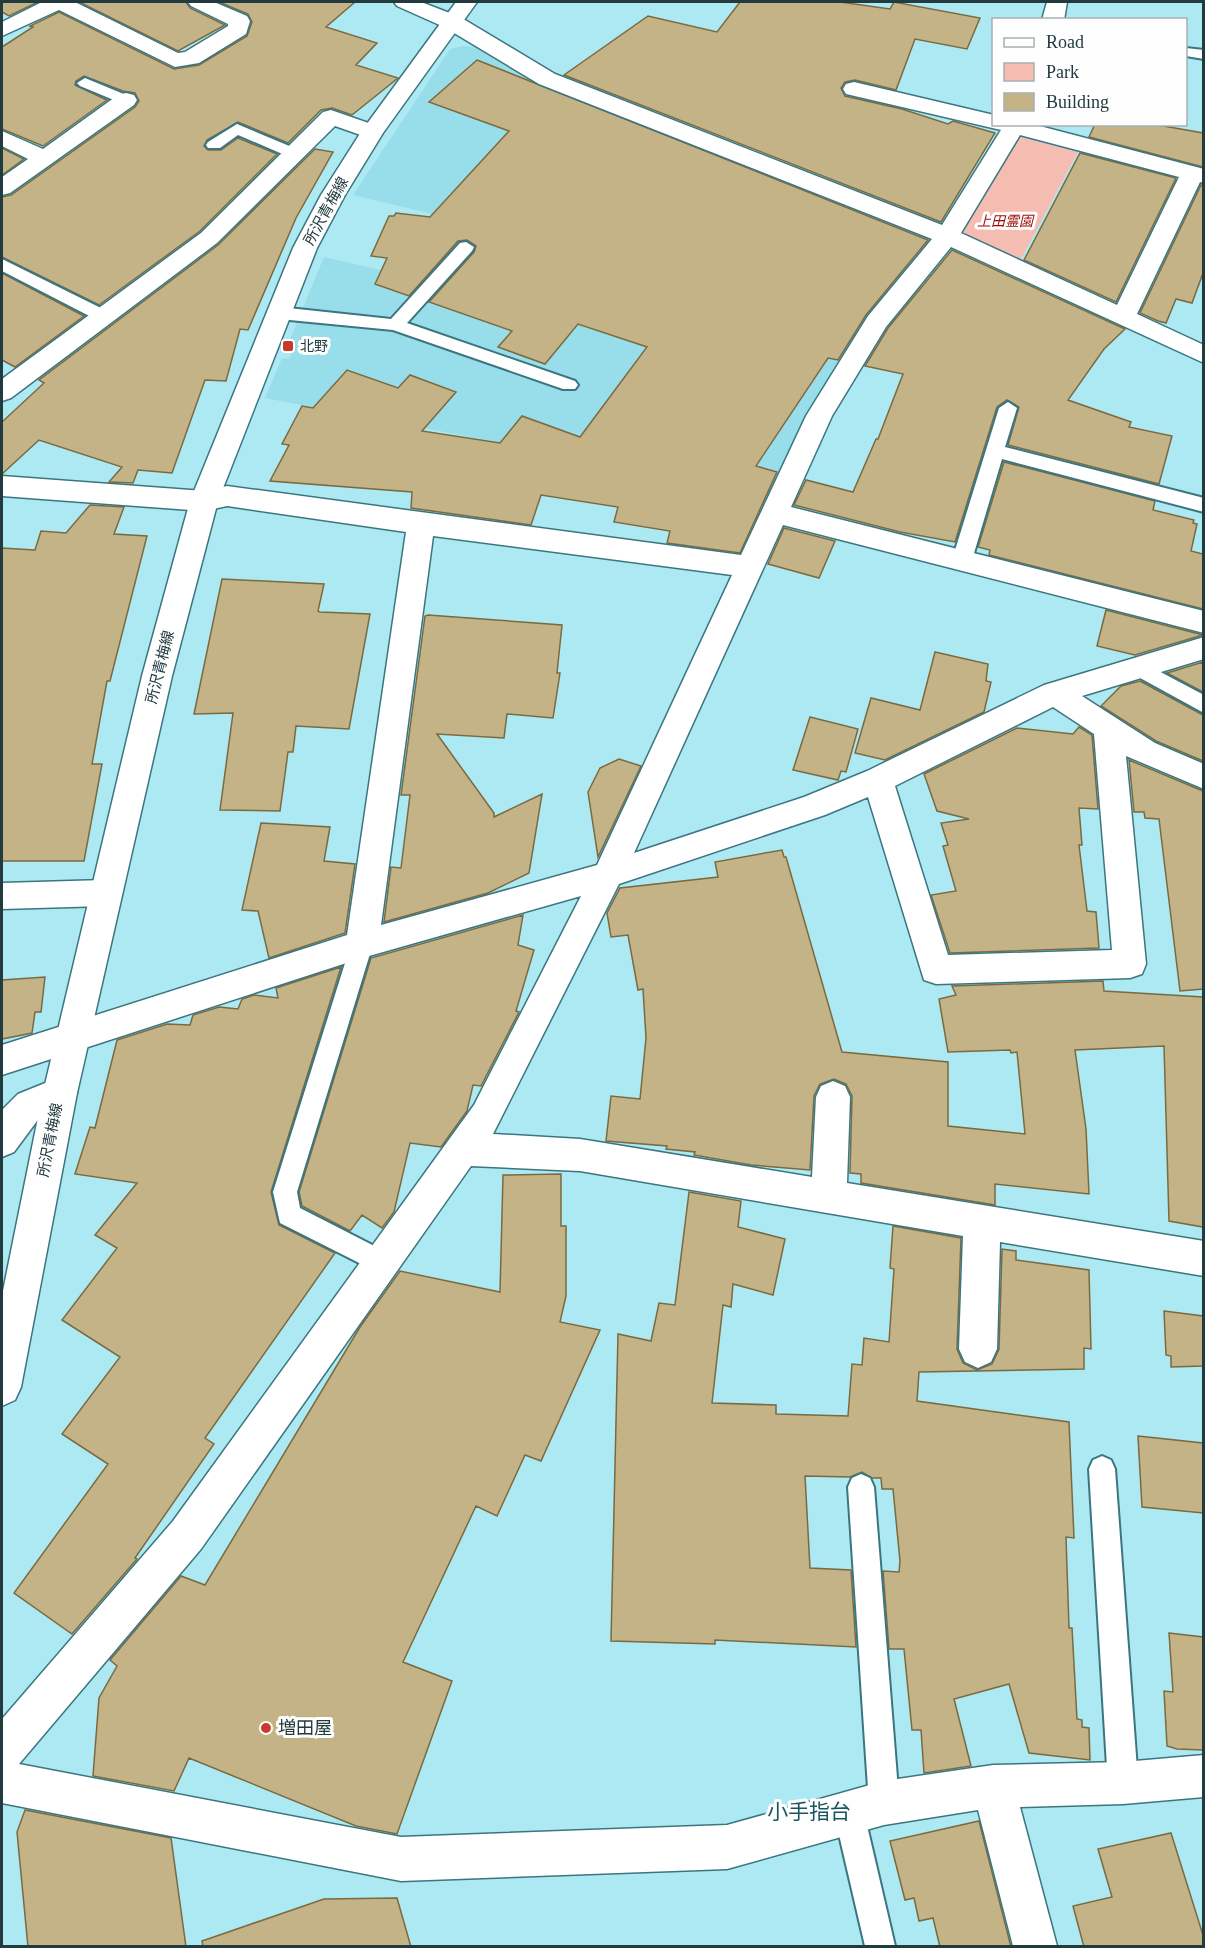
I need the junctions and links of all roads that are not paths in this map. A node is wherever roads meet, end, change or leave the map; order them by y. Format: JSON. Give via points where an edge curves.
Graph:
{"nodes":[{"id":1,"x":58,"y":2,"type":"edge"},
{"id":2,"x":198,"y":2,"type":"edge"},
{"id":3,"x":404,"y":2,"type":"edge"},
{"id":4,"x":1057,"y":2,"type":"edge"},
{"id":5,"x":459,"y":12,"type":"edge"},
{"id":6,"x":1053,"y":18,"type":"edge"},
{"id":7,"x":2,"y":30,"type":"edge"},
{"id":8,"x":1187,"y":52,"type":"edge"},
{"id":9,"x":1203,"y":55,"type":"edge"},
{"id":10,"x":85,"y":83,"type":"dead end"},
{"id":11,"x":854,"y":89,"type":"dead end"},
{"id":12,"x":126,"y":100,"type":"joint"},
{"id":13,"x":992,"y":121,"type":"edge"},
{"id":14,"x":1006,"y":126,"type":"edge"},
{"id":15,"x":1014,"y":126,"type":"edge"},
{"id":16,"x":372,"y":132,"type":"junction"},
{"id":17,"x":2,"y":138,"type":"edge"},
{"id":18,"x":214,"y":145,"type":"dead end"},
{"id":19,"x":292,"y":153,"type":"junction"},
{"id":20,"x":44,"y":158,"type":"junction"},
{"id":21,"x":1198,"y":175,"type":"edge"},
{"id":22,"x":2,"y":188,"type":"edge"},
{"id":23,"x":947,"y":236,"type":"junction"},
{"id":24,"x":466,"y":247,"type":"dead end"},
{"id":25,"x":2,"y":264,"type":"edge"},
{"id":26,"x":279,"y":313,"type":"junction"},
{"id":27,"x":105,"y":317,"type":"junction"},
{"id":28,"x":1123,"y":318,"type":"junction"},
{"id":29,"x":395,"y":325,"type":"junction"},
{"id":30,"x":1203,"y":356,"type":"edge"},
{"id":31,"x":569,"y":385,"type":"dead end"},
{"id":32,"x":2,"y":392,"type":"edge"},
{"id":33,"x":1008,"y":408,"type":"dead end"},
{"id":34,"x":995,"y":451,"type":"junction"},
{"id":35,"x":2,"y":486,"type":"edge"},
{"id":36,"x":204,"y":501,"type":"junction"},
{"id":37,"x":1203,"y":505,"type":"edge"},
{"id":38,"x":775,"y":513,"type":"junction"},
{"id":39,"x":421,"y":524,"type":"junction"},
{"id":40,"x":962,"y":560,"type":"junction"},
{"id":41,"x":751,"y":567,"type":"junction"},
{"id":42,"x":1203,"y":622,"type":"edge"},
{"id":43,"x":1203,"y":648,"type":"edge"},
{"id":44,"x":1138,"y":668,"type":"junction"},
{"id":45,"x":1054,"y":693,"type":"junction"},
{"id":46,"x":1203,"y":705,"type":"edge"},
{"id":47,"x":1108,"y":728,"type":"junction"},
{"id":48,"x":1203,"y":777,"type":"edge"},
{"id":49,"x":878,"y":780,"type":"junction"},
{"id":50,"x":608,"y":875,"type":"junction"},
{"id":51,"x":105,"y":894,"type":"junction"},
{"id":52,"x":2,"y":896,"type":"edge"},
{"id":53,"x":362,"y":944,"type":"junction"},
{"id":54,"x":74,"y":1038,"type":"junction"},
{"id":55,"x":2,"y":1060,"type":"edge"},
{"id":56,"x":60,"y":1093,"type":"junction"},
{"id":57,"x":834,"y":1097,"type":"dead end"},
{"id":58,"x":2,"y":1141,"type":"edge"},
{"id":59,"x":462,"y":1149,"type":"junction"},
{"id":60,"x":829,"y":1197,"type":"junction"},
{"id":61,"x":982,"y":1222,"type":"junction"},
{"id":62,"x":1203,"y":1258,"type":"edge"},
{"id":63,"x":381,"y":1262,"type":"junction"},
{"id":64,"x":978,"y":1350,"type":"dead end"},
{"id":65,"x":2,"y":1387,"type":"edge"},
{"id":66,"x":1102,"y":1469,"type":"dead end"},
{"id":67,"x":861,"y":1487,"type":"dead end"},
{"id":68,"x":2,"y":1751,"type":"edge"},
{"id":69,"x":1203,"y":1776,"type":"edge"},
{"id":70,"x":2,"y":1782,"type":"edge"},
{"id":71,"x":1123,"y":1783,"type":"junction"},
{"id":72,"x":993,"y":1786,"type":"junction"},
{"id":73,"x":867,"y":1808,"type":"junction"},
{"id":74,"x":880,"y":1947,"type":"edge"},
{"id":75,"x":1035,"y":1947,"type":"edge"}],
"edges":[{"from":1,"to":2,"type":"street","via":[[175,60],[191,58],[238,29],[238,21]]},
{"from":1,"to":7,"type":"street"},
{"from":3,"to":5,"type":"street"},
{"from":4,"to":6,"type":"street"},
{"from":5,"to":16,"type":"street","name":"所沢青梅線"},
{"from":5,"to":23,"type":"street","via":[[547,79]]},
{"from":8,"to":9,"type":"lane"},
{"from":10,"to":12,"type":"lane"},
{"from":11,"to":13,"type":"street"},
{"from":12,"to":20,"type":"street"},
{"from":14,"to":23,"type":"street"},
{"from":15,"to":21,"type":"street"},
{"from":16,"to":19,"type":"street","via":[[331,117]]},
{"from":16,"to":26,"type":"street","name":"所沢青梅線","via":[[305,248]]},
{"from":17,"to":20,"type":"street"},
{"from":18,"to":19,"type":"lane","via":[[237,129]]},
{"from":19,"to":27,"type":"street","via":[[208,238]]},
{"from":20,"to":22,"type":"street"},
{"from":21,"to":28,"type":"street"},
{"from":23,"to":28,"type":"street"},
{"from":23,"to":38,"type":"street","via":[[877,322],[819,416]]},
{"from":24,"to":29,"type":"lane"},
{"from":25,"to":27,"type":"lane"},
{"from":26,"to":29,"type":"lane"},
{"from":26,"to":36,"type":"street","name":"所沢青梅線"},
{"from":27,"to":32,"type":"street"},
{"from":28,"to":30,"type":"street"},
{"from":29,"to":31,"type":"lane"},
{"from":33,"to":34,"type":"lane"},
{"from":34,"to":37,"type":"lane"},
{"from":34,"to":40,"type":"lane"},
{"from":35,"to":36,"type":"street"},
{"from":36,"to":39,"type":"street","via":[[227,495]]},
{"from":36,"to":51,"type":"street","name":"所沢青梅線"},
{"from":38,"to":40,"type":"street"},
{"from":38,"to":41,"type":"street"},
{"from":39,"to":41,"type":"street"},
{"from":39,"to":53,"type":"street"},
{"from":40,"to":42,"type":"street"},
{"from":41,"to":50,"type":"street"},
{"from":43,"to":44,"type":"street"},
{"from":44,"to":45,"type":"street"},
{"from":44,"to":46,"type":"lane"},
{"from":45,"to":47,"type":"street"},
{"from":45,"to":49,"type":"street"},
{"from":47,"to":48,"type":"street","via":[[1144,752]]},
{"from":47,"to":49,"type":"street","via":[[1130,964],[936,970]]},
{"from":49,"to":50,"type":"street","via":[[814,806]]},
{"from":50,"to":53,"type":"street"},
{"from":50,"to":59,"type":"street","via":[[486,1116]]},
{"from":51,"to":52,"type":"street"},
{"from":51,"to":54,"type":"street","name":"所沢青梅線"},
{"from":53,"to":54,"type":"street"},
{"from":53,"to":63,"type":"lane","via":[[285,1192],[289,1215]]},
{"from":54,"to":55,"type":"street"},
{"from":54,"to":56,"type":"street","name":"所沢青梅線"},
{"from":56,"to":58,"type":"street","via":[[18,1112]]},
{"from":56,"to":65,"type":"street","name":"所沢青梅線"},
{"from":57,"to":60,"type":"street"},
{"from":59,"to":60,"type":"street","via":[[580,1155]]},
{"from":59,"to":63,"type":"street"},
{"from":60,"to":61,"type":"street"},
{"from":61,"to":62,"type":"street"},
{"from":61,"to":64,"type":"street"},
{"from":63,"to":68,"type":"street","via":[[187,1534]]},
{"from":66,"to":71,"type":"lane"},
{"from":67,"to":73,"type":"lane"},
{"from":69,"to":71,"type":"street"},
{"from":70,"to":73,"type":"street","via":[[401,1859],[727,1847]]},
{"from":71,"to":72,"type":"street"},
{"from":72,"to":73,"type":"street"},
{"from":72,"to":75,"type":"street"},
{"from":73,"to":74,"type":"lane"}]}
